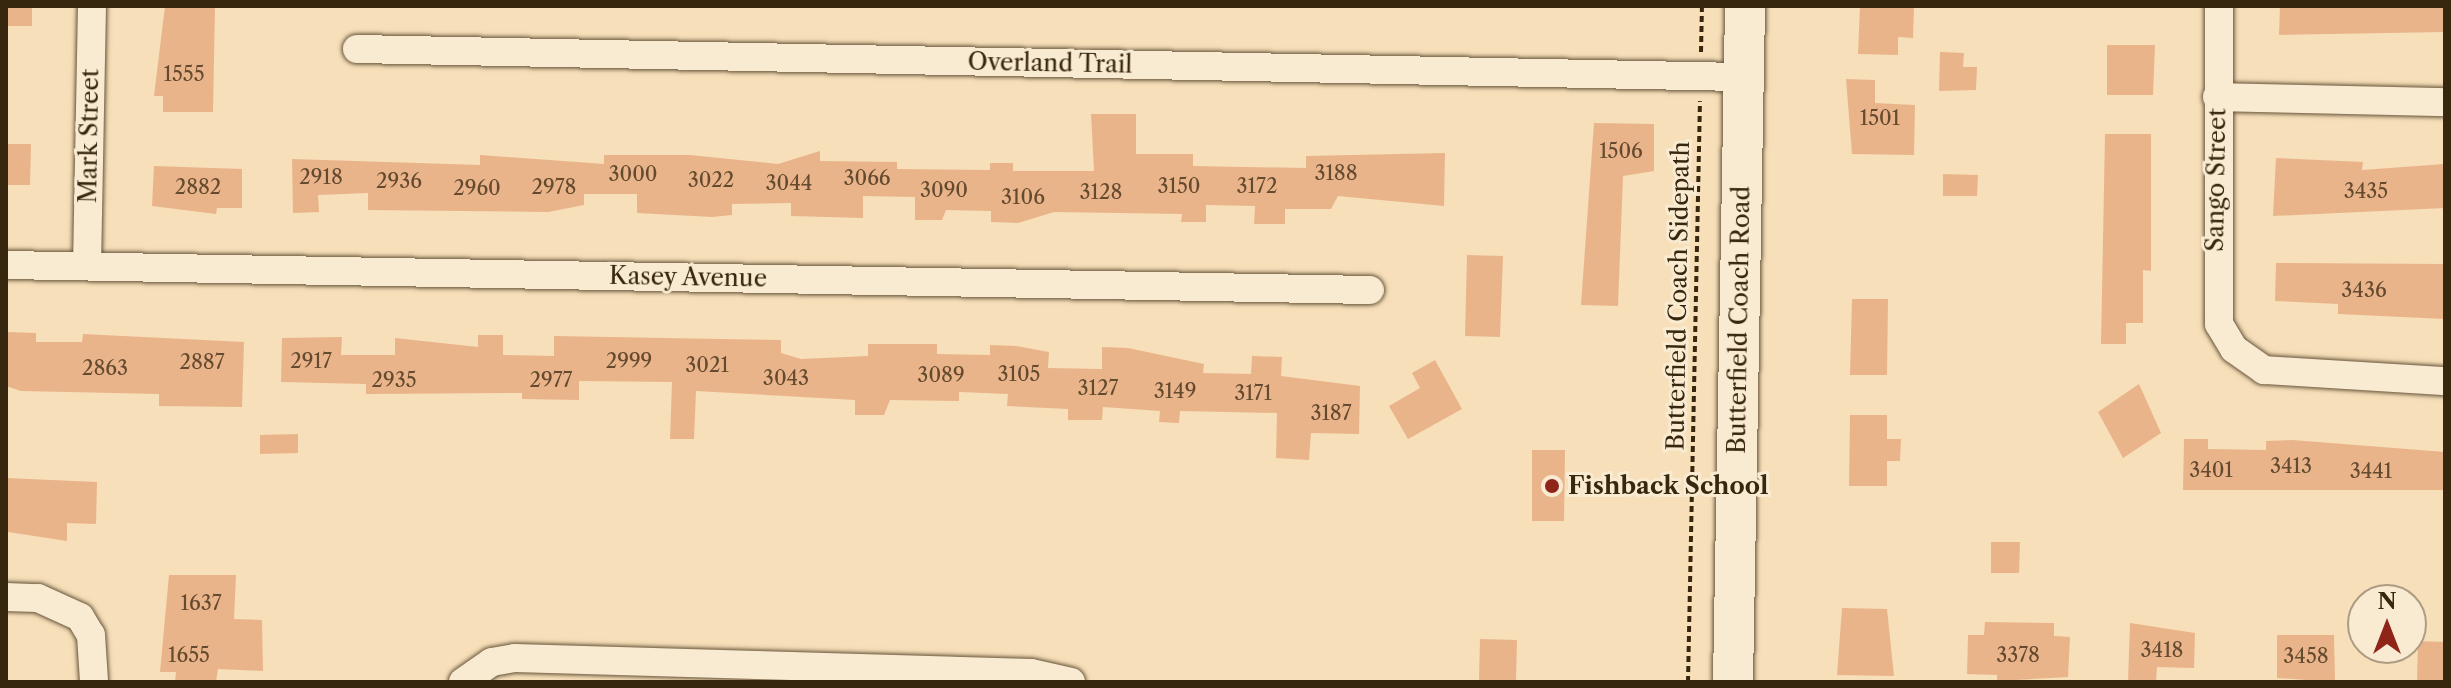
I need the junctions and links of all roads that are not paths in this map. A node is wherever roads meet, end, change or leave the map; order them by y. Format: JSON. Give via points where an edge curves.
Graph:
{"nodes":[{"id":1,"x":92,"y":6,"type":"edge"},
{"id":2,"x":1745,"y":6,"type":"edge"},
{"id":3,"x":2219,"y":6,"type":"edge"},
{"id":4,"x":357,"y":49,"type":"dead end"},
{"id":5,"x":1744,"y":77,"type":"junction"},
{"id":6,"x":2217,"y":97,"type":"junction"},
{"id":7,"x":2445,"y":102,"type":"edge"},
{"id":8,"x":6,"y":265,"type":"edge"},
{"id":9,"x":87,"y":266,"type":"junction"},
{"id":10,"x":1370,"y":290,"type":"dead end"},
{"id":11,"x":2445,"y":381,"type":"edge"},
{"id":12,"x":6,"y":597,"type":"edge"},
{"id":13,"x":775,"y":674,"type":"edge"},
{"id":14,"x":466,"y":678,"type":"edge"},
{"id":15,"x":94,"y":682,"type":"edge"},
{"id":16,"x":1071,"y":682,"type":"edge"},
{"id":17,"x":1733,"y":682,"type":"edge"}],
"edges":[{"from":1,"to":9,"type":"street","name":"Mark Street"},
{"from":2,"to":5,"type":"main road","name":"Butterfield Coach Road"},
{"from":3,"to":6,"type":"street","name":"Sango Street"},
{"from":4,"to":5,"type":"street","name":"Overland Trail"},
{"from":5,"to":17,"type":"main road","name":"Butterfield Coach Road"},
{"from":6,"to":7,"type":"street"},
{"from":6,"to":11,"type":"street","name":"Sango Street","via":[[2214,292],[2219,324],[2234,349],[2264,370],[2303,377]]},
{"from":8,"to":9,"type":"street","name":"Kasey Avenue"},
{"from":9,"to":10,"type":"street","name":"Kasey Avenue"},
{"from":12,"to":15,"type":"street","via":[[38,598],[80,617],[91,635]]},
{"from":13,"to":14,"type":"street","via":[[515,658]]},
{"from":13,"to":16,"type":"street","via":[[1031,673]]}]}
